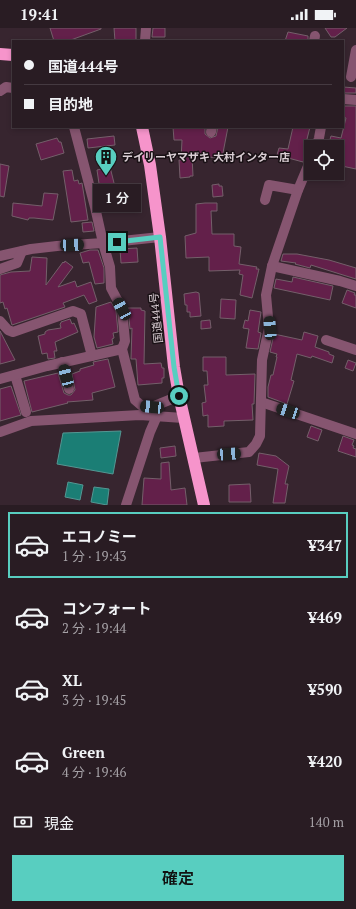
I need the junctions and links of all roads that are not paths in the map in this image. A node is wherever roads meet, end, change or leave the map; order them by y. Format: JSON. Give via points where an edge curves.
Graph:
{"nodes":[{"id":1,"x":146,"y":28,"type":"edge"},
{"id":2,"x":145,"y":40,"type":"edge"},
{"id":3,"x":356,"y":50,"type":"edge"},
{"id":4,"x":0,"y":54,"type":"edge"},
{"id":5,"x":12,"y":55,"type":"edge"},
{"id":6,"x":350,"y":77,"type":"edge"},
{"id":7,"x":12,"y":88,"type":"edge"},
{"id":8,"x":0,"y":91,"type":"edge"},
{"id":9,"x":344,"y":99,"type":"edge"},
{"id":10,"x":356,"y":100,"type":"edge"},
{"id":11,"x":74,"y":128,"type":"edge"},
{"id":12,"x":142,"y":128,"type":"edge"},
{"id":13,"x":321,"y":128,"type":"edge"},
{"id":14,"x":318,"y":140,"type":"edge"},
{"id":15,"x":304,"y":176,"type":"edge"},
{"id":16,"x":298,"y":190,"type":"junction"},
{"id":17,"x":265,"y":200,"type":"dead end"},
{"id":18,"x":160,"y":237,"type":"junction"},
{"id":19,"x":103,"y":243,"type":"junction"},
{"id":20,"x":22,"y":251,"type":"junction"},
{"id":21,"x":0,"y":256,"type":"edge"},
{"id":22,"x":272,"y":266,"type":"junction"},
{"id":23,"x":0,"y":269,"type":"edge"},
{"id":24,"x":356,"y":286,"type":"edge"},
{"id":25,"x":0,"y":321,"type":"edge"},
{"id":26,"x":326,"y":340,"type":"dead end"},
{"id":27,"x":122,"y":349,"type":"junction"},
{"id":28,"x":356,"y":350,"type":"edge"},
{"id":29,"x":92,"y":356,"type":"junction"},
{"id":30,"x":62,"y":362,"type":"junction"},
{"id":31,"x":16,"y":375,"type":"junction"},
{"id":32,"x":0,"y":379,"type":"edge"},
{"id":33,"x":69,"y":388,"type":"dead end"},
{"id":34,"x":179,"y":396,"type":"junction"},
{"id":35,"x":261,"y":402,"type":"junction"},
{"id":36,"x":26,"y":412,"type":"dead end"},
{"id":37,"x":157,"y":416,"type":"junction"},
{"id":38,"x":183,"y":418,"type":"junction"},
{"id":39,"x":0,"y":432,"type":"edge"},
{"id":40,"x":356,"y":434,"type":"edge"},
{"id":41,"x":194,"y":458,"type":"junction"},
{"id":42,"x":126,"y":505,"type":"edge"},
{"id":43,"x":204,"y":505,"type":"edge"}],
"edges":[{"from":1,"to":2,"type":"street"},
{"from":3,"to":6,"type":"street"},
{"from":4,"to":5,"type":"highway"},
{"from":7,"to":8,"type":"street","via":[[6,87]]},
{"from":9,"to":10,"type":"street"},
{"from":11,"to":19,"type":"street"},
{"from":12,"to":18,"type":"highway","name":"国道444号"},
{"from":13,"to":14,"type":"street"},
{"from":15,"to":16,"type":"street"},
{"from":16,"to":17,"type":"street","via":[[269,185]]},
{"from":16,"to":22,"type":"street"},
{"from":18,"to":19,"type":"street"},
{"from":18,"to":34,"type":"highway","name":"国道444号"},
{"from":19,"to":20,"type":"street"},
{"from":19,"to":27,"type":"street","via":[[110,267],[111,288],[122,309],[125,341]]},
{"from":20,"to":21,"type":"street"},
{"from":20,"to":23,"type":"street","via":[[17,263]]},
{"from":22,"to":24,"type":"street"},
{"from":22,"to":35,"type":"street","via":[[266,295],[270,328],[262,360]]},
{"from":25,"to":29,"type":"street","via":[[13,332],[73,311],[81,314]]},
{"from":26,"to":28,"type":"street"},
{"from":27,"to":29,"type":"street"},
{"from":27,"to":34,"type":"street","via":[[136,400],[142,406],[152,407]]},
{"from":29,"to":30,"type":"street"},
{"from":30,"to":31,"type":"street"},
{"from":30,"to":33,"type":"street"},
{"from":31,"to":32,"type":"street"},
{"from":31,"to":36,"type":"street"},
{"from":34,"to":38,"type":"highway","name":"国道444号"},
{"from":35,"to":40,"type":"street"},
{"from":35,"to":41,"type":"street","via":[[260,436],[249,452]]},
{"from":37,"to":38,"type":"street"},
{"from":37,"to":39,"type":"street","via":[[31,421]]},
{"from":37,"to":42,"type":"street"},
{"from":38,"to":41,"type":"highway","name":"国道444号"},
{"from":41,"to":43,"type":"highway","name":"国道444号"}]}
